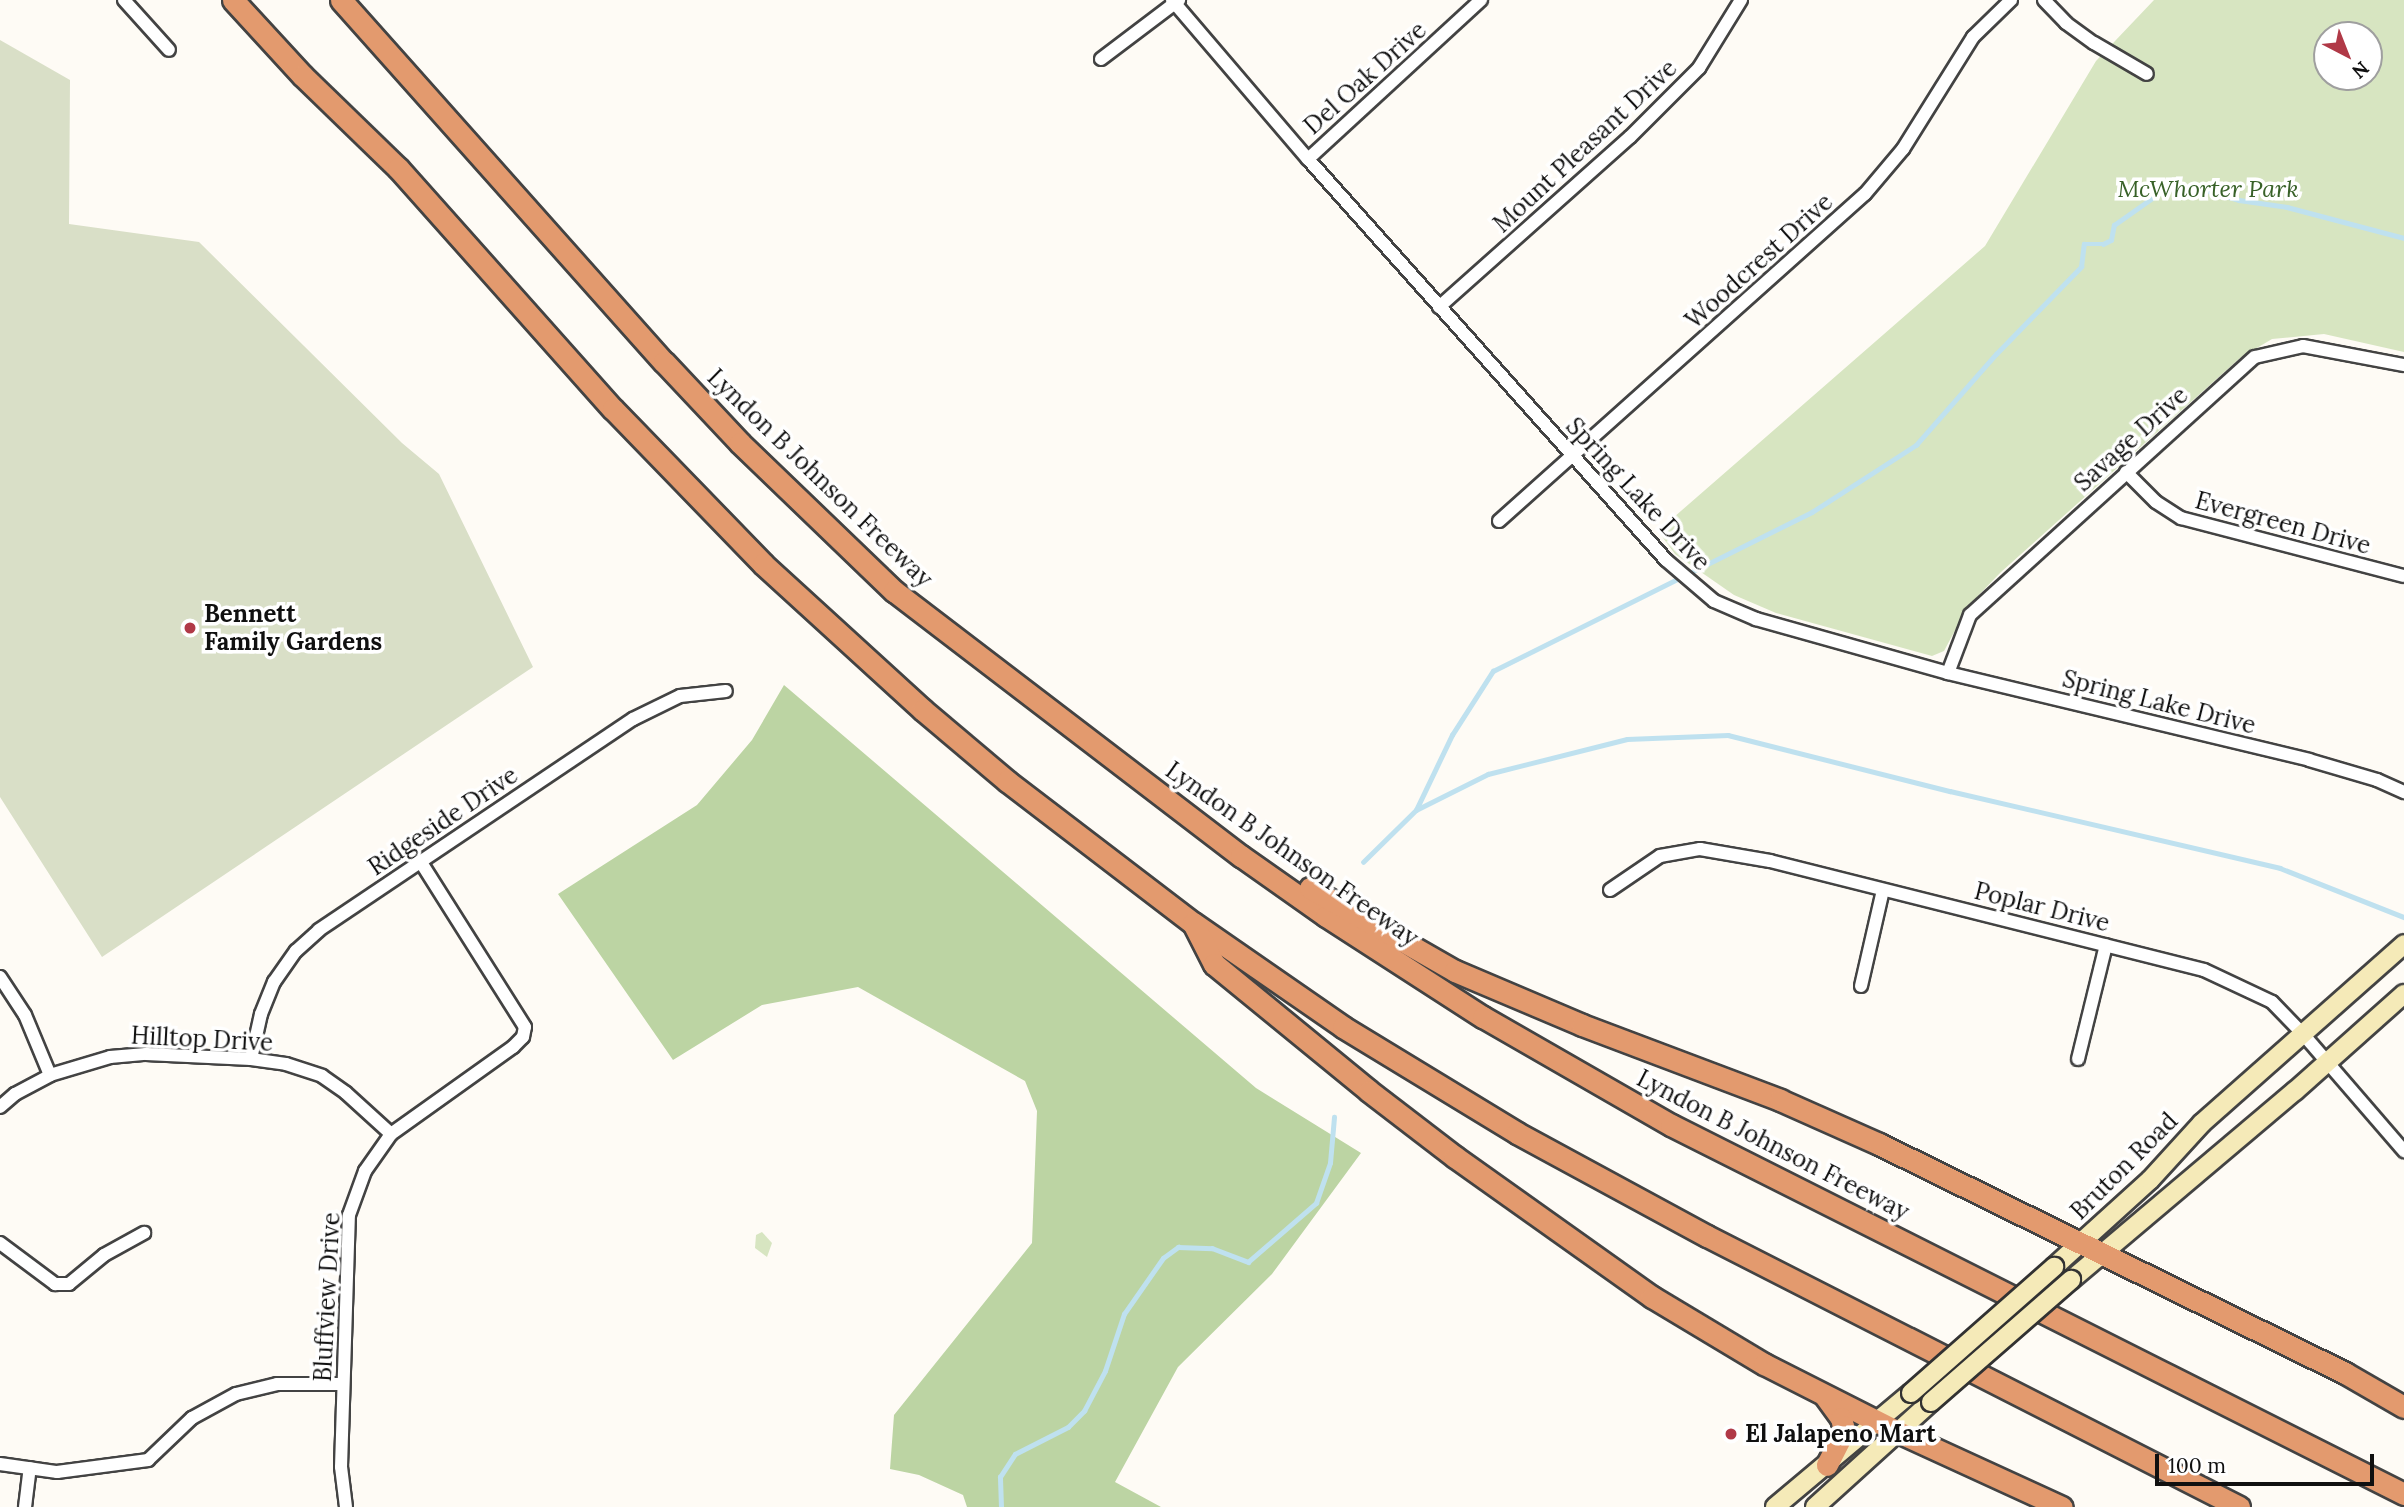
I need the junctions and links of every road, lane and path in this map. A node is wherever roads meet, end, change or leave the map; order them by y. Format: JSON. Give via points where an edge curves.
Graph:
{"nodes":[{"id":1,"x":124,"y":0,"type":"edge"},
{"id":2,"x":233,"y":0,"type":"edge"},
{"id":3,"x":341,"y":0,"type":"edge"},
{"id":4,"x":1481,"y":0,"type":"edge"},
{"id":5,"x":1741,"y":0,"type":"edge"},
{"id":6,"x":2011,"y":0,"type":"edge"},
{"id":7,"x":2044,"y":0,"type":"edge"},
{"id":8,"x":1175,"y":1,"type":"edge"},
{"id":9,"x":169,"y":50,"type":"dead end"},
{"id":10,"x":1101,"y":59,"type":"dead end"},
{"id":11,"x":2147,"y":74,"type":"dead end"},
{"id":12,"x":1308,"y":159,"type":"junction"},
{"id":13,"x":1439,"y":307,"type":"junction"},
{"id":14,"x":2404,"y":365,"type":"edge"},
{"id":15,"x":1572,"y":456,"type":"junction"},
{"id":16,"x":2126,"y":471,"type":"junction"},
{"id":17,"x":1499,"y":521,"type":"dead end"},
{"id":18,"x":2404,"y":576,"type":"edge"},
{"id":19,"x":1948,"y":673,"type":"junction"},
{"id":20,"x":726,"y":691,"type":"dead end"},
{"id":21,"x":1116,"y":760,"type":"junction"},
{"id":22,"x":2404,"y":792,"type":"edge"},
{"id":23,"x":420,"y":861,"type":"junction"},
{"id":24,"x":1610,"y":890,"type":"dead end"},
{"id":25,"x":1883,"y":890,"type":"junction"},
{"id":26,"x":1193,"y":923,"type":"junction"},
{"id":27,"x":2404,"y":944,"type":"edge"},
{"id":28,"x":2106,"y":945,"type":"junction"},
{"id":29,"x":0,"y":977,"type":"edge"},
{"id":30,"x":1861,"y":986,"type":"dead end"},
{"id":31,"x":2404,"y":994,"type":"edge"},
{"id":32,"x":2303,"y":1034,"type":"junction"},
{"id":33,"x":251,"y":1059,"type":"junction"},
{"id":34,"x":2078,"y":1059,"type":"dead end"},
{"id":35,"x":2327,"y":1062,"type":"junction"},
{"id":36,"x":50,"y":1075,"type":"junction"},
{"id":37,"x":0,"y":1107,"type":"edge"},
{"id":38,"x":391,"y":1135,"type":"junction"},
{"id":39,"x":2404,"y":1151,"type":"edge"},
{"id":40,"x":144,"y":1233,"type":"dead end"},
{"id":41,"x":2082,"y":1242,"type":"junction"},
{"id":42,"x":0,"y":1243,"type":"edge"},
{"id":43,"x":2102,"y":1252,"type":"junction"},
{"id":44,"x":342,"y":1384,"type":"junction"},
{"id":45,"x":1824,"y":1395,"type":"junction"},
{"id":46,"x":2404,"y":1407,"type":"edge"},
{"id":47,"x":1878,"y":1421,"type":"junction"},
{"id":48,"x":1898,"y":1432,"type":"junction"},
{"id":49,"x":0,"y":1464,"type":"edge"},
{"id":50,"x":1827,"y":1465,"type":"junction"},
{"id":51,"x":30,"y":1468,"type":"junction"},
{"id":52,"x":2404,"y":1494,"type":"edge"},
{"id":53,"x":25,"y":1507,"type":"edge"},
{"id":54,"x":346,"y":1507,"type":"edge"},
{"id":55,"x":1775,"y":1507,"type":"edge"},
{"id":56,"x":1815,"y":1507,"type":"edge"},
{"id":57,"x":2062,"y":1507,"type":"edge"},
{"id":58,"x":2239,"y":1507,"type":"edge"}],
"edges":[{"from":1,"to":9,"type":"street"},
{"from":2,"to":26,"type":"highway","via":[[398,168],[613,409],[763,564],[997,772]]},
{"from":3,"to":21,"type":"highway","name":"Lyndon B Johnson Freeway","via":[[664,362],[815,517],[894,591]]},
{"from":4,"to":12,"type":"street","name":"Del Oak Drive"},
{"from":5,"to":13,"type":"street","name":"Mount Pleasant Drive","via":[[1699,68],[1630,137]]},
{"from":6,"to":15,"type":"street","name":"Woodcrest Drive","via":[[1973,37],[1903,149],[1865,194]]},
{"from":7,"to":11,"type":"street","via":[[2075,30]]},
{"from":8,"to":10,"type":"street"},
{"from":8,"to":12,"type":"street","name":"Spring Lake Drive"},
{"from":12,"to":13,"type":"street","name":"Spring Lake Drive"},
{"from":13,"to":15,"type":"street","name":"Spring Lake Drive"},
{"from":14,"to":16,"type":"street","name":"Savage Drive","via":[[2303,346],[2255,357]]},
{"from":15,"to":17,"type":"street","name":"Woodcrest Drive"},
{"from":15,"to":19,"type":"street","name":"Spring Lake Drive","via":[[1666,560],[1714,601],[1756,618]]},
{"from":16,"to":18,"type":"street","name":"Evergreen Drive","via":[[2156,502],[2181,519]]},
{"from":16,"to":19,"type":"street","name":"Savage Drive","via":[[1970,615]]},
{"from":19,"to":22,"type":"street","name":"Spring Lake Drive","via":[[2309,760]]},
{"from":20,"to":23,"type":"street","name":"Ridgeside Drive","via":[[680,696],[633,719]]},
{"from":21,"to":41,"type":"highway","via":[[1332,903],[1455,971],[1780,1100]]},
{"from":21,"to":52,"type":"highway","name":"Lyndon B Johnson Freeway","via":[[1326,916],[1574,1070],[1718,1149]]},
{"from":23,"to":33,"type":"street","name":"Ridgeside Drive","via":[[296,951],[274,982]]},
{"from":23,"to":38,"type":"street","name":"Bluffview Drive","via":[[525,1027],[513,1047]]},
{"from":24,"to":25,"type":"street","name":"Poplar Drive","via":[[1660,856],[1700,849],[1770,861]]},
{"from":25,"to":28,"type":"street","name":"Poplar Drive"},
{"from":25,"to":30,"type":"street"},
{"from":26,"to":45,"type":"highway","via":[[1214,964],[1455,1157],[1652,1297]]},
{"from":26,"to":58,"type":"highway","via":[[1343,1027],[1553,1153]]},
{"from":27,"to":32,"type":"main road","name":"Bruton Road"},
{"from":28,"to":32,"type":"street","name":"Poplar Drive","via":[[2204,970],[2249,989],[2272,1002]]},
{"from":28,"to":34,"type":"street"},
{"from":29,"to":36,"type":"street","via":[[25,1015]]},
{"from":31,"to":35,"type":"main road","name":"Bruton Road"},
{"from":32,"to":35,"type":"street","name":"Poplar Drive"},
{"from":32,"to":41,"type":"main road","name":"Bruton Road","via":[[2202,1124]]},
{"from":33,"to":36,"type":"street","name":"Hilltop Drive","via":[[146,1054],[110,1057]]},
{"from":33,"to":38,"type":"street","name":"Hilltop Drive","via":[[322,1076]]},
{"from":35,"to":39,"type":"street","name":"Poplar Drive"},
{"from":35,"to":43,"type":"main road","name":"Bruton Road"},
{"from":36,"to":37,"type":"street","name":"Hilltop Drive"},
{"from":38,"to":44,"type":"street","name":"Bluffview Drive","via":[[365,1171],[349,1215]]},
{"from":40,"to":42,"type":"street","via":[[104,1255],[69,1284],[55,1284]]},
{"from":41,"to":43,"type":"highway"},
{"from":41,"to":47,"type":"main road","name":"Bruton Road","bridge":true},
{"from":43,"to":46,"type":"highway"},
{"from":43,"to":48,"type":"main road","name":"Bruton Road","bridge":true},
{"from":44,"to":51,"type":"street","via":[[277,1384],[236,1394],[192,1418],[148,1460],[57,1472]]},
{"from":44,"to":54,"type":"street","name":"Bluffview Drive","via":[[341,1467]]},
{"from":45,"to":47,"type":"highway"},
{"from":45,"to":50,"type":"highway","via":[[1843,1426]]},
{"from":47,"to":48,"type":"highway"},
{"from":47,"to":50,"type":"main road","name":"Bruton Road"},
{"from":48,"to":56,"type":"main road","name":"Bruton Road"},
{"from":48,"to":57,"type":"highway"},
{"from":49,"to":51,"type":"street"},
{"from":50,"to":55,"type":"main road","name":"Bruton Road"},
{"from":51,"to":53,"type":"street"}]}
